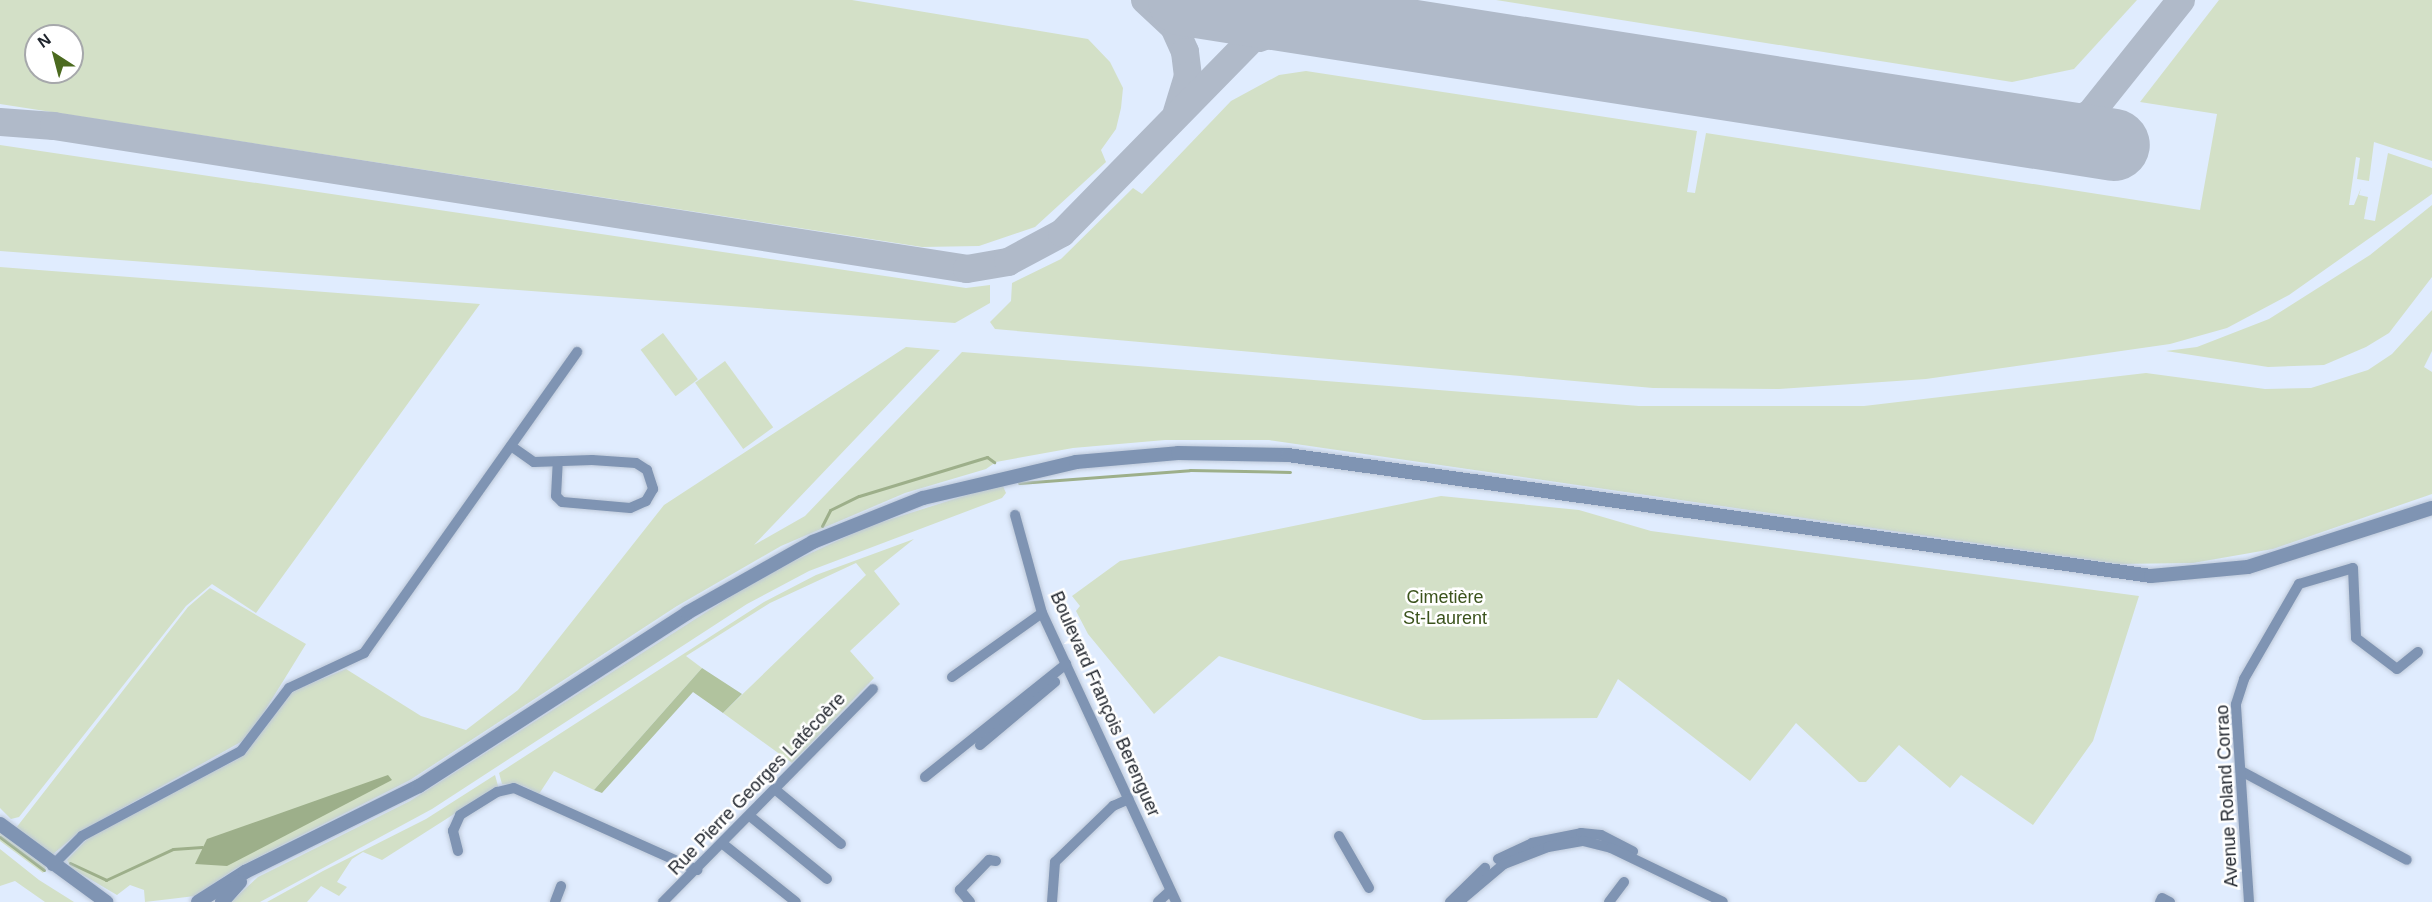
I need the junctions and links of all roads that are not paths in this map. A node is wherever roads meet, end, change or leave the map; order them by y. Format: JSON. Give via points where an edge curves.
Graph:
{"nodes":[{"id":1,"x":577,"y":352,"type":"dead end"},
{"id":2,"x":511,"y":446,"type":"junction"},
{"id":3,"x":558,"y":462,"type":"junction"},
{"id":4,"x":2432,"y":508,"type":"edge"},
{"id":5,"x":1015,"y":515,"type":"dead end"},
{"id":6,"x":1042,"y":613,"type":"junction"},
{"id":7,"x":2418,"y":652,"type":"dead end"},
{"id":8,"x":1068,"y":668,"type":"junction"},
{"id":9,"x":952,"y":676,"type":"dead end"},
{"id":10,"x":873,"y":689,"type":"dead end"},
{"id":11,"x":980,"y":745,"type":"dead end"},
{"id":12,"x":2241,"y":771,"type":"junction"},
{"id":13,"x":925,"y":777,"type":"dead end"},
{"id":14,"x":777,"y":791,"type":"junction"},
{"id":15,"x":1129,"y":800,"type":"junction"},
{"id":16,"x":751,"y":817,"type":"junction"},
{"id":17,"x":0,"y":824,"type":"edge"},
{"id":18,"x":1339,"y":836,"type":"dead end"},
{"id":19,"x":723,"y":844,"type":"junction"},
{"id":20,"x":841,"y":844,"type":"dead end"},
{"id":21,"x":458,"y":851,"type":"dead end"},
{"id":22,"x":2407,"y":860,"type":"dead end"},
{"id":23,"x":996,"y":861,"type":"dead end"},
{"id":24,"x":52,"y":866,"type":"junction"},
{"id":25,"x":261,"y":866,"type":"junction"},
{"id":26,"x":697,"y":870,"type":"junction"},
{"id":27,"x":827,"y":879,"type":"dead end"},
{"id":28,"x":1624,"y":882,"type":"dead end"},
{"id":29,"x":561,"y":886,"type":"dead end"},
{"id":30,"x":1369,"y":888,"type":"dead end"},
{"id":31,"x":1170,"y":891,"type":"junction"},
{"id":32,"x":1700,"y":891,"type":"junction"},
{"id":33,"x":106,"y":901,"type":"edge"},
{"id":34,"x":198,"y":902,"type":"edge"},
{"id":35,"x":222,"y":902,"type":"edge"},
{"id":36,"x":555,"y":902,"type":"edge"},
{"id":37,"x":663,"y":902,"type":"edge"},
{"id":38,"x":796,"y":902,"type":"edge"},
{"id":39,"x":970,"y":902,"type":"edge"},
{"id":40,"x":1052,"y":902,"type":"edge"},
{"id":41,"x":1158,"y":902,"type":"edge"},
{"id":42,"x":1176,"y":902,"type":"edge"},
{"id":43,"x":1450,"y":902,"type":"edge"},
{"id":44,"x":1459,"y":902,"type":"edge"},
{"id":45,"x":1608,"y":902,"type":"edge"},
{"id":46,"x":1723,"y":902,"type":"edge"},
{"id":47,"x":2249,"y":902,"type":"edge"}],
"edges":[{"from":1,"to":2,"type":"street"},
{"from":2,"to":3,"type":"street","via":[[534,462]]},
{"from":2,"to":24,"type":"street","via":[[364,653],[289,688],[241,751],[82,836]]},
{"from":3,"to":3,"type":"street","via":[[636,463],[647,470],[653,489],[646,501],[630,508],[562,502],[556,496]]},
{"from":4,"to":25,"type":"street","via":[[2248,567],[2151,576],[1288,455],[1178,453],[1076,462],[923,498],[813,542],[696,608],[419,786]]},
{"from":5,"to":6,"type":"street","name":"Boulevard François Berenguer"},
{"from":6,"to":8,"type":"street","name":"Boulevard François Berenguer"},
{"from":6,"to":9,"type":"street"},
{"from":7,"to":12,"type":"street","name":"Avenue Roland Corrao","via":[[2397,669],[2356,638],[2353,567],[2300,584],[2244,679],[2236,704]]},
{"from":8,"to":11,"type":"street"},
{"from":8,"to":13,"type":"street"},
{"from":8,"to":15,"type":"street","name":"Boulevard François Berenguer"},
{"from":10,"to":14,"type":"street","name":"Rue Pierre Georges Latécoère"},
{"from":12,"to":22,"type":"street"},
{"from":12,"to":47,"type":"street","name":"Avenue Roland Corrao"},
{"from":14,"to":16,"type":"street","name":"Rue Pierre Georges Latécoère"},
{"from":14,"to":20,"type":"street"},
{"from":15,"to":31,"type":"street","name":"Boulevard François Berenguer"},
{"from":15,"to":40,"type":"street","via":[[1113,806],[1055,862]]},
{"from":16,"to":19,"type":"street","name":"Rue Pierre Georges Latécoère"},
{"from":16,"to":27,"type":"street"},
{"from":17,"to":24,"type":"street"},
{"from":18,"to":30,"type":"street"},
{"from":19,"to":26,"type":"street","name":"Rue Pierre Georges Latécoère"},
{"from":19,"to":38,"type":"street"},
{"from":21,"to":26,"type":"street","via":[[453,831],[460,815],[497,792],[514,788]]},
{"from":23,"to":39,"type":"street","via":[[989,860],[960,890]]},
{"from":24,"to":33,"type":"street"},
{"from":25,"to":34,"type":"street"},
{"from":25,"to":35,"type":"street"},
{"from":26,"to":37,"type":"street","name":"Rue Pierre Georges Latécoère"},
{"from":28,"to":45,"type":"street"},
{"from":29,"to":36,"type":"street"},
{"from":31,"to":41,"type":"street"},
{"from":31,"to":42,"type":"street","name":"Boulevard François Berenguer"},
{"from":32,"to":43,"type":"street","via":[[1613,840],[1581,833],[1516,850],[1472,878]]},
{"from":32,"to":44,"type":"street","via":[[1611,848],[1583,841],[1548,847],[1504,864]]},
{"from":32,"to":46,"type":"street"}]}
